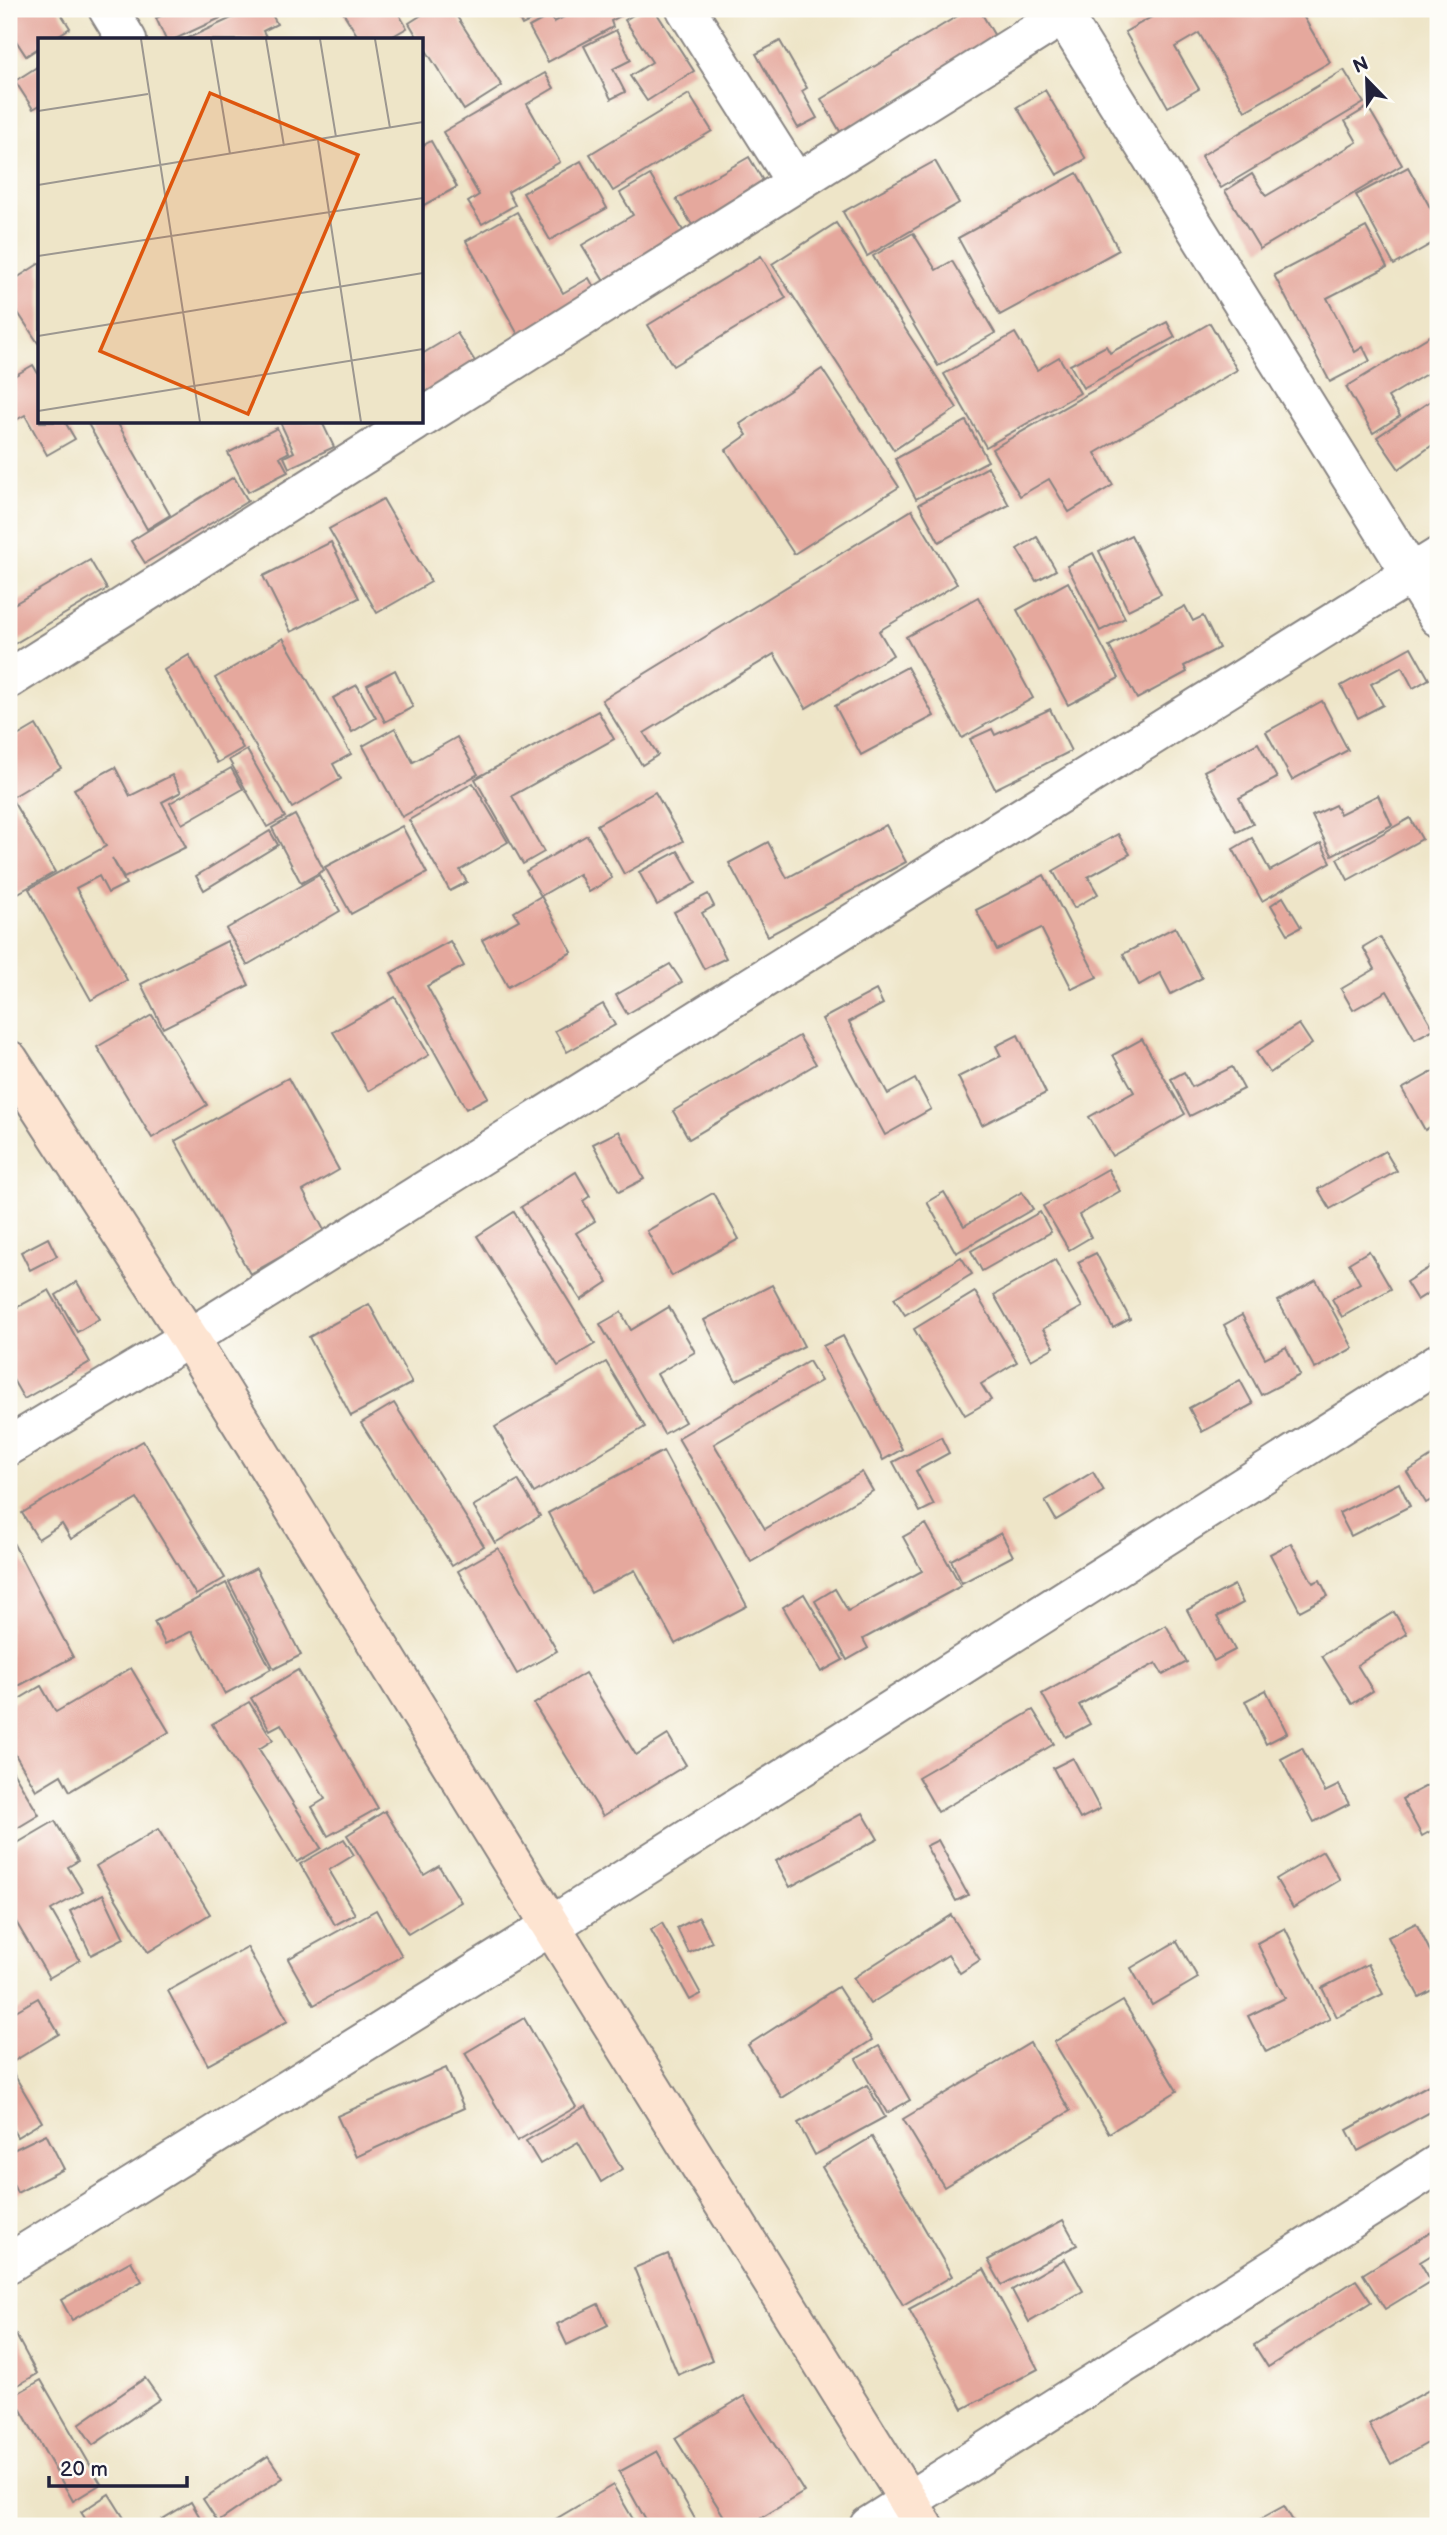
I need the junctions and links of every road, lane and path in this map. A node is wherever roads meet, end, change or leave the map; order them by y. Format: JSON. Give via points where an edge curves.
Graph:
{"nodes":[{"id":1,"x":108,"y":9,"type":"edge"},
{"id":2,"x":686,"y":9,"type":"edge"},
{"id":3,"x":1068,"y":12,"type":"edge"},
{"id":4,"x":126,"y":38,"type":"edge"},
{"id":5,"x":796,"y":183,"type":"junction"},
{"id":6,"x":424,"y":417,"type":"edge"},
{"id":7,"x":407,"y":424,"type":"edge"},
{"id":8,"x":373,"y":433,"type":"edge"},
{"id":9,"x":1425,"y":566,"type":"edge"},
{"id":10,"x":1438,"y":617,"type":"edge"},
{"id":11,"x":9,"y":679,"type":"edge"},
{"id":12,"x":9,"y":1060,"type":"edge"},
{"id":13,"x":189,"y":1338,"type":"junction"},
{"id":14,"x":1438,"y":1363,"type":"edge"},
{"id":15,"x":9,"y":1446,"type":"edge"},
{"id":16,"x":551,"y":1926,"type":"junction"},
{"id":17,"x":1438,"y":2164,"type":"edge"},
{"id":18,"x":9,"y":2263,"type":"edge"},
{"id":19,"x":917,"y":2514,"type":"edge"},
{"id":20,"x":869,"y":2526,"type":"edge"}],
"edges":[{"from":1,"to":4,"type":"street"},
{"from":2,"to":5,"type":"street"},
{"from":3,"to":5,"type":"street"},
{"from":3,"to":9,"type":"street"},
{"from":5,"to":6,"type":"street"},
{"from":7,"to":8,"type":"street"},
{"from":8,"to":11,"type":"street"},
{"from":9,"to":10,"type":"street"},
{"from":9,"to":13,"type":"street"},
{"from":12,"to":13,"type":"main road"},
{"from":13,"to":15,"type":"street"},
{"from":13,"to":16,"type":"main road"},
{"from":14,"to":16,"type":"street"},
{"from":16,"to":18,"type":"street"},
{"from":16,"to":19,"type":"main road"},
{"from":17,"to":19,"type":"street"},
{"from":19,"to":20,"type":"street"}]}
